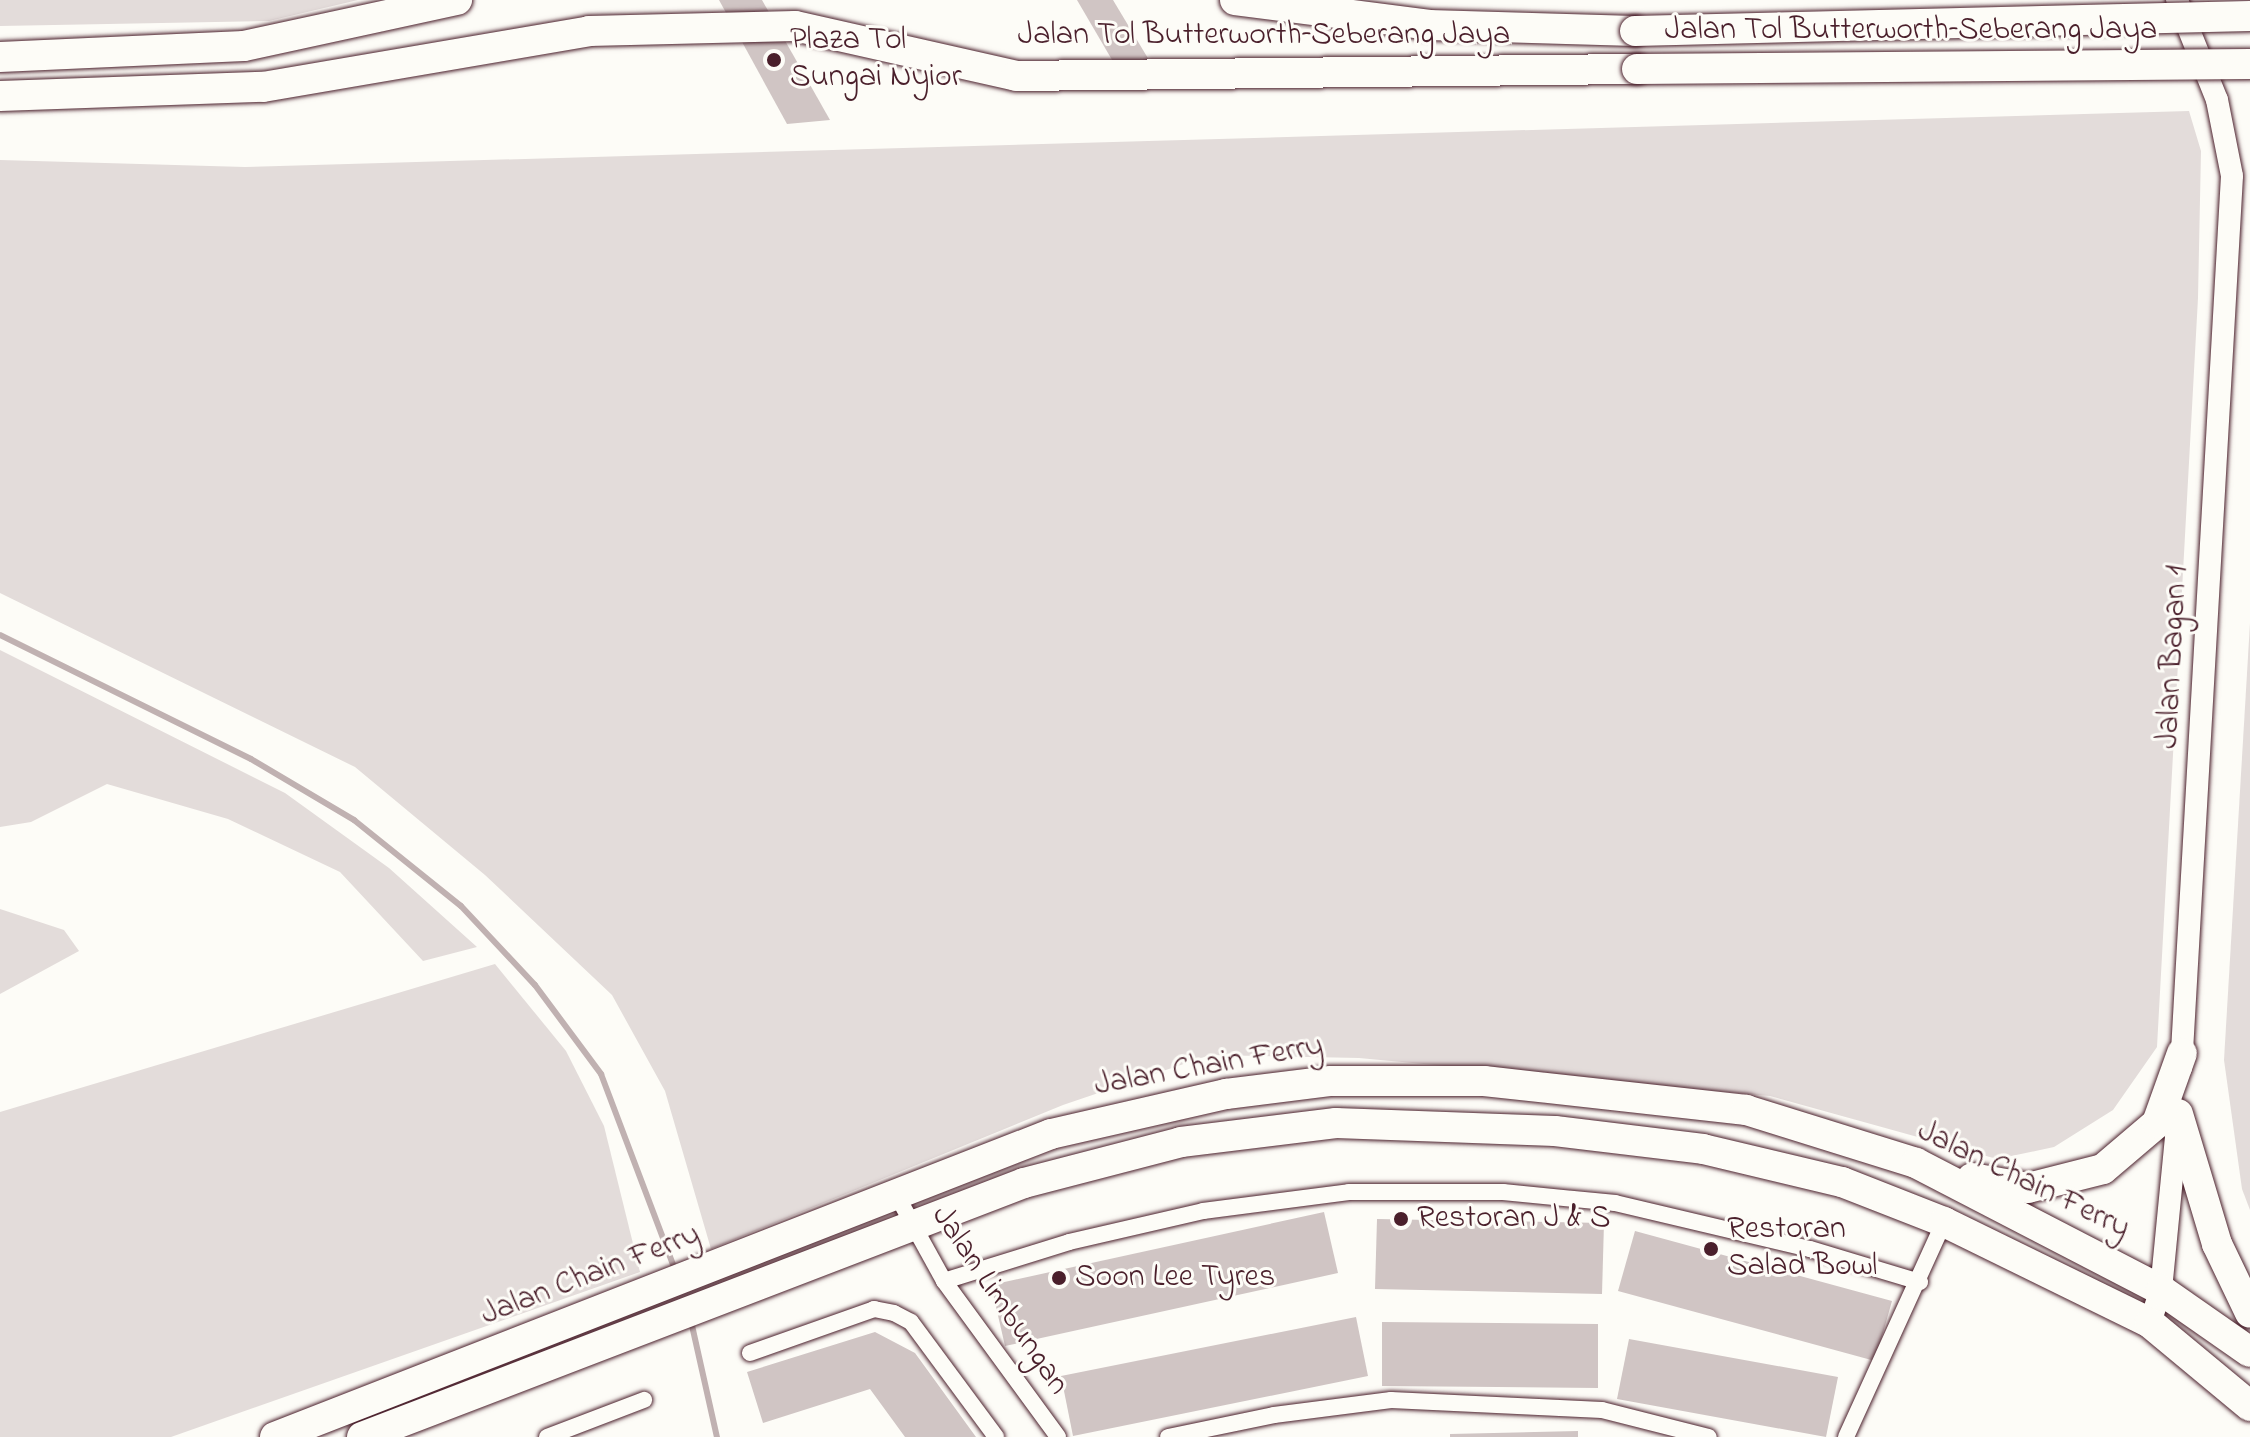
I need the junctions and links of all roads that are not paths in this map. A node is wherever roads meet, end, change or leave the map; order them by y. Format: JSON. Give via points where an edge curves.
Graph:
{"nodes":[{"id":1,"x":457,"y":0,"type":"edge"},
{"id":2,"x":1235,"y":0,"type":"edge"},
{"id":3,"x":2177,"y":0,"type":"edge"},
{"id":4,"x":1428,"y":12,"type":"edge"},
{"id":5,"x":2250,"y":16,"type":"edge"},
{"id":6,"x":0,"y":57,"type":"edge"},
{"id":7,"x":2250,"y":64,"type":"edge"},
{"id":8,"x":0,"y":96,"type":"edge"},
{"id":9,"x":2182,"y":1053,"type":"junction"},
{"id":10,"x":2178,"y":1114,"type":"junction"},
{"id":11,"x":1916,"y":1163,"type":"junction"},
{"id":12,"x":896,"y":1194,"type":"junction"},
{"id":13,"x":1944,"y":1222,"type":"junction"},
{"id":14,"x":915,"y":1229,"type":"junction"},
{"id":15,"x":944,"y":1281,"type":"junction"},
{"id":16,"x":1920,"y":1282,"type":"junction"},
{"id":17,"x":2161,"y":1290,"type":"junction"},
{"id":18,"x":2250,"y":1313,"type":"edge"},
{"id":19,"x":627,"y":1318,"type":"junction"},
{"id":20,"x":2150,"y":1323,"type":"junction"},
{"id":21,"x":2250,"y":1352,"type":"edge"},
{"id":22,"x":750,"y":1353,"type":"dead end"},
{"id":23,"x":644,"y":1400,"type":"dead end"},
{"id":24,"x":2250,"y":1406,"type":"edge"},
{"id":25,"x":1056,"y":1436,"type":"edge"},
{"id":26,"x":275,"y":1437,"type":"edge"},
{"id":27,"x":362,"y":1437,"type":"edge"},
{"id":28,"x":547,"y":1437,"type":"edge"},
{"id":29,"x":996,"y":1437,"type":"edge"},
{"id":30,"x":1168,"y":1437,"type":"edge"},
{"id":31,"x":1709,"y":1437,"type":"edge"},
{"id":32,"x":1846,"y":1437,"type":"edge"}],
"edges":[{"from":1,"to":6,"type":"highway","via":[[244,46]]},
{"from":2,"to":4,"type":"highway","name":"Jalan Tol Butterworth–Seberang Jaya"},
{"from":3,"to":9,"type":"street","name":"Jalan Bagan 1","via":[[2217,100],[2232,176]]},
{"from":4,"to":5,"type":"highway","name":"Jalan Tol Butterworth–Seberang Jaya","bridge":true,"via":[[1635,31]]},
{"from":7,"to":8,"type":"highway","name":"Jalan Tol Butterworth–Seberang Jaya","bridge":true,"via":[[1016,76],[781,26],[589,31],[263,87]]},
{"from":9,"to":10,"type":"street","name":"Jalan Bagan 1"},
{"from":9,"to":11,"type":"highway","via":[[2157,1123],[2103,1169],[2049,1184],[2009,1188]]},
{"from":10,"to":17,"type":"street","name":"Jalan Bagan 1"},
{"from":10,"to":18,"type":"highway","via":[[2217,1244]]},
{"from":11,"to":12,"type":"highway","name":"Jalan Chain Ferry","via":[[1746,1110],[1484,1081],[1331,1081],[1226,1094],[1051,1134]]},
{"from":11,"to":17,"type":"highway","name":"Jalan Chain Ferry"},
{"from":12,"to":14,"type":"street","name":"Jalan Limbungan"},
{"from":12,"to":19,"type":"highway","name":"Jalan Chain Ferry","via":[[816,1225]]},
{"from":13,"to":14,"type":"highway","name":"Jalan Chain Ferry","via":[[1842,1182],[1703,1149],[1555,1131],[1336,1123],[1181,1142],[1024,1183]]},
{"from":13,"to":16,"type":"street"},
{"from":13,"to":20,"type":"highway","name":"Jalan Chain Ferry"},
{"from":14,"to":15,"type":"street","name":"Jalan Limbungan"},
{"from":14,"to":19,"type":"highway","name":"Jalan Chain Ferry"},
{"from":15,"to":16,"type":"street","via":[[1069,1242],[1203,1211],[1349,1192],[1503,1192],[1615,1203],[1810,1249]]},
{"from":15,"to":25,"type":"street","name":"Jalan Limbungan"},
{"from":16,"to":32,"type":"street"},
{"from":17,"to":20,"type":"street","name":"Jalan Bagan 1"},
{"from":17,"to":21,"type":"highway","name":"Jalan Chain Ferry"},
{"from":19,"to":26,"type":"highway","name":"Jalan Chain Ferry"},
{"from":19,"to":27,"type":"highway","name":"Jalan Chain Ferry"},
{"from":20,"to":24,"type":"highway","name":"Jalan Chain Ferry"},
{"from":22,"to":29,"type":"street","via":[[874,1309],[894,1313],[911,1322]]},
{"from":23,"to":28,"type":"street"},
{"from":30,"to":31,"type":"street","via":[[1274,1415],[1391,1400],[1602,1410]]}]}
